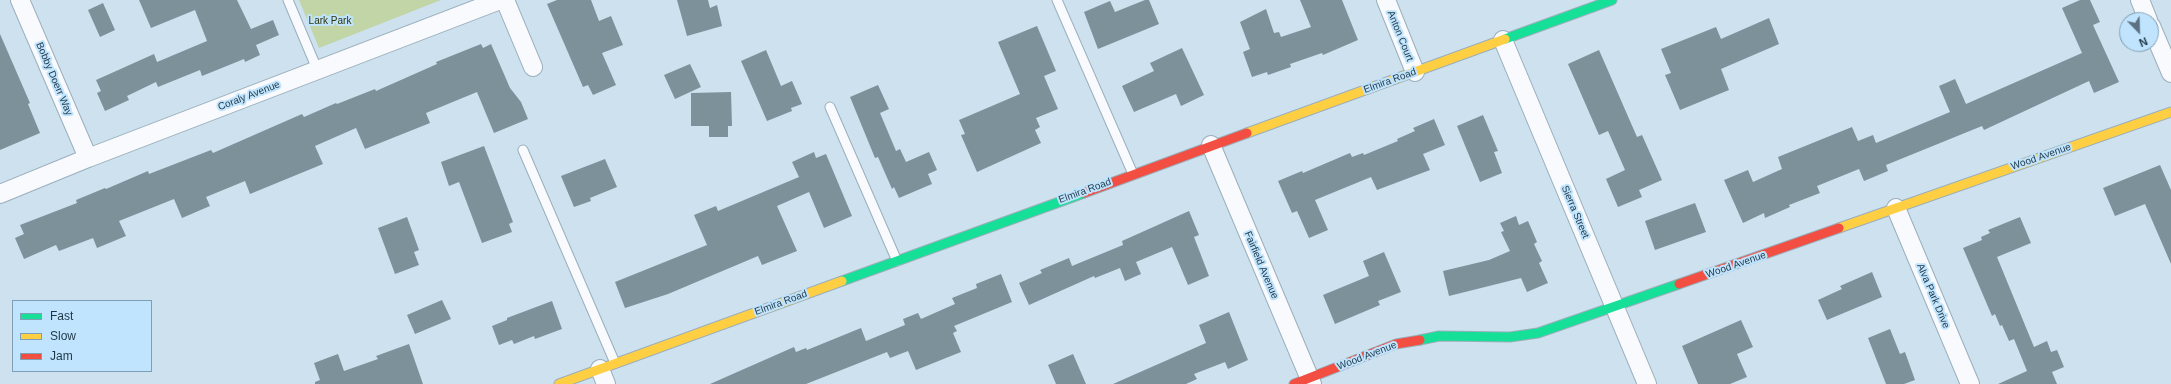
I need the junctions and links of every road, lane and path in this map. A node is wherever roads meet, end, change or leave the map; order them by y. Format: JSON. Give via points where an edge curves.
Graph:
{"nodes":[{"id":1,"x":20,"y":0,"type":"edge"},
{"id":2,"x":288,"y":0,"type":"edge"},
{"id":3,"x":500,"y":0,"type":"edge"},
{"id":4,"x":505,"y":0,"type":"edge"},
{"id":5,"x":1057,"y":0,"type":"edge"},
{"id":6,"x":1386,"y":0,"type":"edge"},
{"id":7,"x":1612,"y":0,"type":"edge"},
{"id":8,"x":2140,"y":0,"type":"edge"},
{"id":9,"x":2145,"y":12,"type":"edge"},
{"id":10,"x":1503,"y":40,"type":"junction"},
{"id":11,"x":2159,"y":45,"type":"edge"},
{"id":12,"x":533,"y":67,"type":"dead end"},
{"id":13,"x":317,"y":69,"type":"junction"},
{"id":14,"x":1415,"y":72,"type":"junction"},
{"id":15,"x":2171,"y":73,"type":"edge"},
{"id":16,"x":830,"y":107,"type":"dead end"},
{"id":17,"x":2171,"y":112,"type":"edge"},
{"id":18,"x":1211,"y":145,"type":"junction"},
{"id":19,"x":523,"y":150,"type":"dead end"},
{"id":20,"x":88,"y":158,"type":"junction"},
{"id":21,"x":1132,"y":174,"type":"junction"},
{"id":22,"x":0,"y":194,"type":"edge"},
{"id":23,"x":1896,"y":208,"type":"junction"},
{"id":24,"x":896,"y":261,"type":"junction"},
{"id":25,"x":1614,"y":307,"type":"junction"},
{"id":26,"x":607,"y":372,"type":"edge"},
{"id":27,"x":1305,"y":382,"type":"edge"},
{"id":28,"x":559,"y":384,"type":"edge"},
{"id":29,"x":1647,"y":384,"type":"edge"},
{"id":30,"x":1970,"y":384,"type":"edge"}],
"edges":[{"from":1,"to":20,"type":"street","name":"Bobby Doerr Way"},
{"from":2,"to":13,"type":"lane"},
{"from":3,"to":13,"type":"street","name":"Coraly Avenue"},
{"from":4,"to":12,"type":"street"},
{"from":5,"to":21,"type":"lane"},
{"from":6,"to":14,"type":"street","name":"Anton Court"},
{"from":7,"to":10,"type":"street","name":"Elmira Road"},
{"from":8,"to":9,"type":"street"},
{"from":10,"to":14,"type":"street","name":"Elmira Road"},
{"from":10,"to":25,"type":"street","name":"Sierra Street"},
{"from":11,"to":15,"type":"street"},
{"from":13,"to":20,"type":"street","name":"Coraly Avenue"},
{"from":14,"to":18,"type":"street","name":"Elmira Road"},
{"from":16,"to":24,"type":"lane"},
{"from":17,"to":23,"type":"street","name":"Wood Avenue"},
{"from":18,"to":21,"type":"street","name":"Elmira Road"},
{"from":18,"to":27,"type":"street","name":"Fairfield Avenue"},
{"from":19,"to":26,"type":"lane"},
{"from":20,"to":22,"type":"street","name":"Coraly Avenue"},
{"from":21,"to":24,"type":"street","name":"Elmira Road"},
{"from":23,"to":25,"type":"street","name":"Wood Avenue"},
{"from":23,"to":30,"type":"street","name":"Alva Park Drive"},
{"from":24,"to":26,"type":"street","name":"Elmira Road"},
{"from":25,"to":27,"type":"street","name":"Wood Avenue","via":[[1538,333],[1510,337],[1439,336],[1396,344]]},
{"from":25,"to":29,"type":"street","name":"Sierra Street"},
{"from":26,"to":28,"type":"street","name":"Elmira Road"}]}
